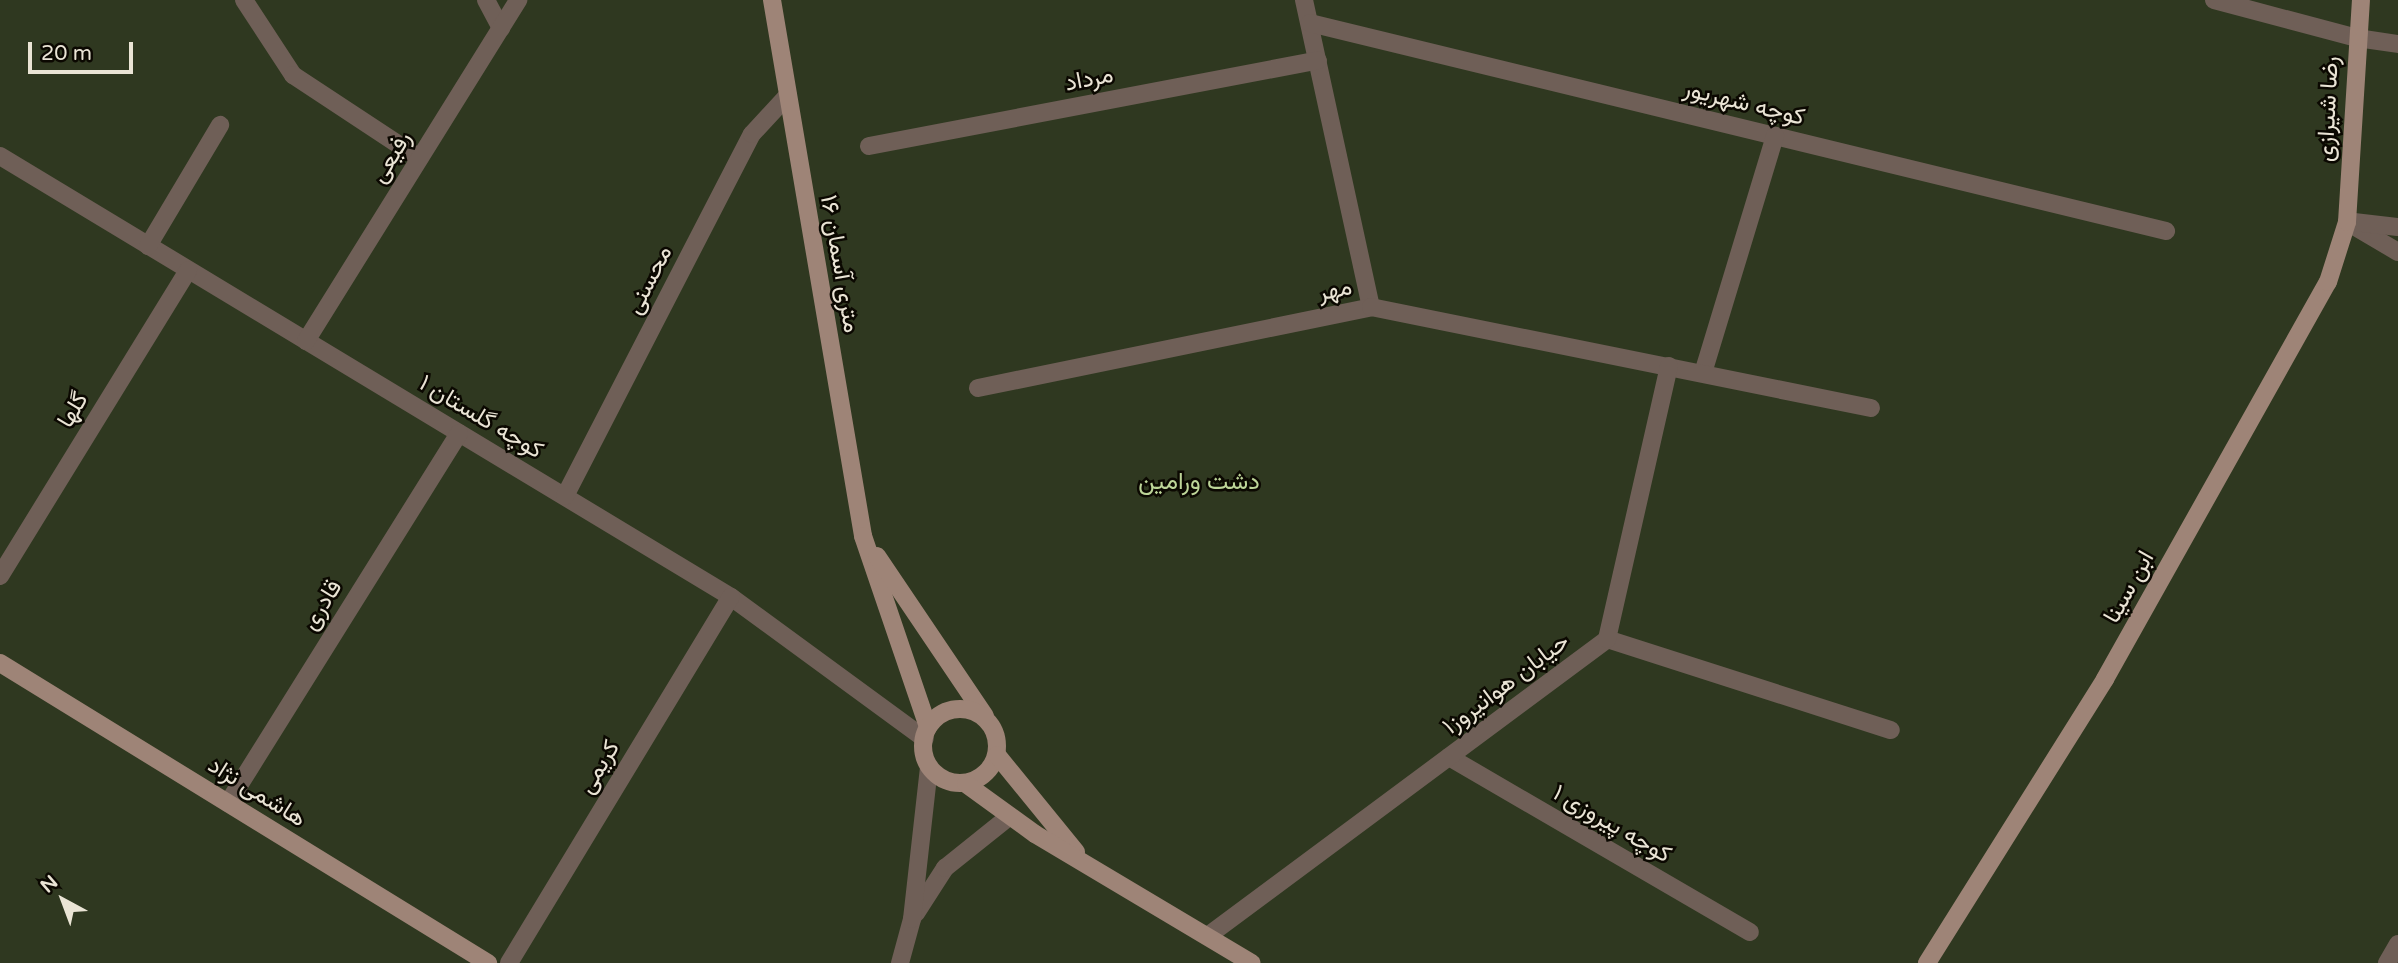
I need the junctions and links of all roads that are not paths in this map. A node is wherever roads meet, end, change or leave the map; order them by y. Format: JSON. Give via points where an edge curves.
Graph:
{"nodes":[{"id":1,"x":244,"y":0,"type":"edge"},
{"id":2,"x":486,"y":0,"type":"edge"},
{"id":3,"x":518,"y":0,"type":"edge"},
{"id":4,"x":772,"y":0,"type":"edge"},
{"id":5,"x":1304,"y":0,"type":"edge"},
{"id":6,"x":2214,"y":0,"type":"edge"},
{"id":7,"x":2361,"y":0,"type":"edge"},
{"id":8,"x":1310,"y":23,"type":"junction"},
{"id":9,"x":501,"y":28,"type":"junction"},
{"id":10,"x":2357,"y":38,"type":"junction"},
{"id":11,"x":2398,"y":44,"type":"edge"},
{"id":12,"x":1318,"y":60,"type":"junction"},
{"id":13,"x":788,"y":95,"type":"junction"},
{"id":14,"x":220,"y":125,"type":"dead end"},
{"id":15,"x":1775,"y":136,"type":"junction"},
{"id":16,"x":869,"y":146,"type":"dead end"},
{"id":17,"x":0,"y":156,"type":"edge"},
{"id":18,"x":419,"y":158,"type":"junction"},
{"id":19,"x":2347,"y":222,"type":"junction"},
{"id":20,"x":2398,"y":227,"type":"edge"},
{"id":21,"x":2166,"y":231,"type":"dead end"},
{"id":22,"x":148,"y":246,"type":"junction"},
{"id":23,"x":2398,"y":252,"type":"edge"},
{"id":24,"x":188,"y":270,"type":"junction"},
{"id":25,"x":1371,"y":307,"type":"junction"},
{"id":26,"x":306,"y":341,"type":"junction"},
{"id":27,"x":1669,"y":366,"type":"junction"},
{"id":28,"x":1703,"y":373,"type":"junction"},
{"id":29,"x":978,"y":388,"type":"dead end"},
{"id":30,"x":1871,"y":408,"type":"dead end"},
{"id":31,"x":459,"y":433,"type":"junction"},
{"id":32,"x":565,"y":496,"type":"junction"},
{"id":33,"x":863,"y":536,"type":"junction"},
{"id":34,"x":0,"y":576,"type":"edge"},
{"id":35,"x":731,"y":597,"type":"junction"},
{"id":36,"x":1607,"y":639,"type":"junction"},
{"id":37,"x":0,"y":663,"type":"edge"},
{"id":38,"x":986,"y":718,"type":"junction"},
{"id":39,"x":1891,"y":730,"type":"dead end"},
{"id":40,"x":926,"y":733,"type":"junction"},
{"id":41,"x":997,"y":755,"type":"junction"},
{"id":42,"x":1449,"y":757,"type":"junction"},
{"id":43,"x":929,"y":768,"type":"junction"},
{"id":44,"x":966,"y":784,"type":"junction"},
{"id":45,"x":228,"y":803,"type":"junction"},
{"id":46,"x":1010,"y":816,"type":"junction"},
{"id":47,"x":1088,"y":865,"type":"junction"},
{"id":48,"x":912,"y":919,"type":"junction"},
{"id":49,"x":1750,"y":932,"type":"dead end"},
{"id":50,"x":1209,"y":935,"type":"junction"},
{"id":51,"x":2398,"y":943,"type":"edge"},
{"id":52,"x":1243,"y":961,"type":"edge"},
{"id":53,"x":488,"y":963,"type":"edge"},
{"id":54,"x":509,"y":963,"type":"edge"},
{"id":55,"x":900,"y":963,"type":"edge"},
{"id":56,"x":1927,"y":963,"type":"edge"},
{"id":57,"x":2387,"y":963,"type":"edge"}],
"edges":[{"from":1,"to":18,"type":"street","via":[[293,75]]},
{"from":2,"to":9,"type":"street"},
{"from":3,"to":9,"type":"street","name":"رفیعی"},
{"from":4,"to":13,"type":"main road","name":"۱۶ متری آسمان"},
{"from":5,"to":8,"type":"street"},
{"from":6,"to":10,"type":"street"},
{"from":7,"to":10,"type":"main road","name":"رضا شیرازی"},
{"from":8,"to":12,"type":"street"},
{"from":8,"to":15,"type":"street","name":"کوچه شهریور"},
{"from":9,"to":18,"type":"street","name":"رفیعی"},
{"from":10,"to":11,"type":"street"},
{"from":10,"to":19,"type":"main road","name":"رضا شیرازی"},
{"from":12,"to":16,"type":"street","name":"مرداد"},
{"from":12,"to":25,"type":"street"},
{"from":13,"to":32,"type":"street","name":"محسنی","via":[[752,134]]},
{"from":13,"to":33,"type":"main road","name":"۱۶ متری آسمان"},
{"from":14,"to":22,"type":"street"},
{"from":15,"to":21,"type":"street","name":"کوچه شهریور"},
{"from":15,"to":28,"type":"street"},
{"from":17,"to":22,"type":"street","name":"کوچه گلستان ۱"},
{"from":18,"to":26,"type":"street","name":"رفیعی"},
{"from":19,"to":20,"type":"street"},
{"from":19,"to":23,"type":"street"},
{"from":19,"to":56,"type":"main road","name":"ابن سینا","via":[[2328,282],[2105,680]]},
{"from":22,"to":24,"type":"street","name":"کوچه گلستان ۱"},
{"from":24,"to":26,"type":"street","name":"کوچه گلستان ۱"},
{"from":24,"to":34,"type":"street","name":"گلها"},
{"from":25,"to":27,"type":"street","name":"مهر"},
{"from":25,"to":29,"type":"street","name":"مهر"},
{"from":26,"to":31,"type":"street","name":"کوچه گلستان ۱"},
{"from":27,"to":28,"type":"street","name":"مهر"},
{"from":27,"to":36,"type":"street","name":"حیابان هوانیروز۱"},
{"from":28,"to":30,"type":"street","name":"مهر"},
{"from":31,"to":32,"type":"street","name":"کوچه گلستان ۱"},
{"from":31,"to":45,"type":"street","name":"قادری"},
{"from":32,"to":35,"type":"street","name":"کوچه گلستان ۱"},
{"from":33,"to":38,"type":"main road","name":"۱۶ متری آسمان"},
{"from":33,"to":40,"type":"main road","name":"۱۶ متری آسمان"},
{"from":35,"to":40,"type":"street","name":"کوچه گلستان ۱"},
{"from":35,"to":54,"type":"street","name":"کریمی"},
{"from":36,"to":39,"type":"street"},
{"from":36,"to":42,"type":"street","name":"حیابان هوانیروز۱"},
{"from":37,"to":45,"type":"main road","name":"هاشمی نژاد"},
{"from":38,"to":40,"type":"main road","via":[[966,708],[944,712]]},
{"from":38,"to":41,"type":"main road","via":[[997,736]]},
{"from":40,"to":43,"type":"main road","via":[[922,748]]},
{"from":41,"to":44,"type":"main road","via":[[985,775]]},
{"from":41,"to":47,"type":"main road","via":[[1042,816]]},
{"from":42,"to":49,"type":"street","name":"کوچه پیروزی ۱"},
{"from":42,"to":50,"type":"street","name":"حیابان هوانیروز۱"},
{"from":43,"to":44,"type":"main road","via":[[945,781]]},
{"from":43,"to":48,"type":"street"},
{"from":44,"to":46,"type":"main road"},
{"from":45,"to":53,"type":"main road","name":"هاشمی نژاد"},
{"from":46,"to":47,"type":"main road"},
{"from":46,"to":48,"type":"street","via":[[945,868]]},
{"from":47,"to":50,"type":"main road"},
{"from":48,"to":55,"type":"street"},
{"from":50,"to":52,"type":"main road"},
{"from":51,"to":57,"type":"street"}]}
